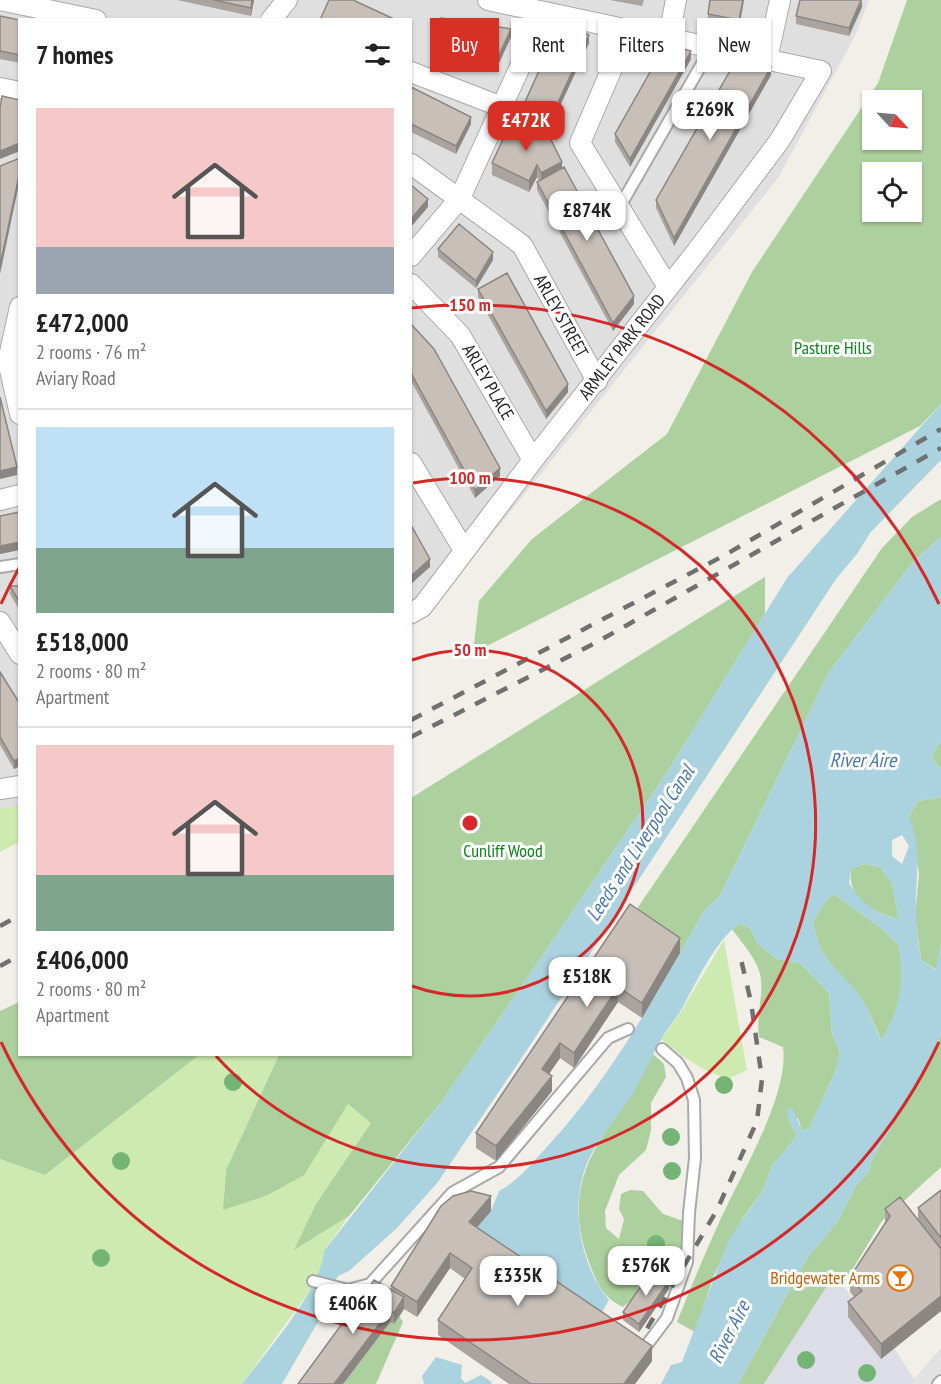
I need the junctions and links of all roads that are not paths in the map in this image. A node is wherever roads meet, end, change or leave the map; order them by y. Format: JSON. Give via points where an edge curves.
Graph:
{"nodes":[{"id":1,"x":0,"y":0,"type":"edge"},
{"id":2,"x":287,"y":0,"type":"edge"},
{"id":3,"x":488,"y":0,"type":"edge"},
{"id":4,"x":676,"y":0,"type":"edge"},
{"id":5,"x":780,"y":0,"type":"edge"},
{"id":6,"x":572,"y":8,"type":"edge"},
{"id":7,"x":540,"y":12,"type":"junction"},
{"id":8,"x":84,"y":14,"type":"edge"},
{"id":9,"x":273,"y":18,"type":"edge"},
{"id":10,"x":672,"y":18,"type":"edge"},
{"id":11,"x":598,"y":19,"type":"edge"},
{"id":12,"x":771,"y":41,"type":"edge"},
{"id":13,"x":771,"y":60,"type":"edge"},
{"id":14,"x":412,"y":72,"type":"edge"},
{"id":15,"x":610,"y":72,"type":"edge"},
{"id":16,"x":697,"y":72,"type":"edge"},
{"id":17,"x":0,"y":88,"type":"edge"},
{"id":18,"x":18,"y":92,"type":"edge"},
{"id":19,"x":502,"y":107,"type":"junction"},
{"id":20,"x":412,"y":165,"type":"edge"},
{"id":21,"x":460,"y":198,"type":"junction"},
{"id":22,"x":619,"y":208,"type":"junction"},
{"id":23,"x":412,"y":255,"type":"edge"},
{"id":24,"x":412,"y":285,"type":"edge"},
{"id":25,"x":668,"y":287,"type":"junction"},
{"id":26,"x":18,"y":316,"type":"edge"},
{"id":27,"x":597,"y":381,"type":"junction"},
{"id":28,"x":18,"y":405,"type":"edge"},
{"id":29,"x":533,"y":460,"type":"junction"},
{"id":30,"x":412,"y":465,"type":"edge"},
{"id":31,"x":18,"y":496,"type":"edge"},
{"id":32,"x":0,"y":500,"type":"edge"},
{"id":33,"x":464,"y":550,"type":"junction"},
{"id":34,"x":18,"y":564,"type":"edge"},
{"id":35,"x":0,"y":567,"type":"edge"},
{"id":36,"x":412,"y":612,"type":"edge"},
{"id":37,"x":0,"y":622,"type":"edge"},
{"id":38,"x":18,"y":651,"type":"edge"},
{"id":39,"x":18,"y":786,"type":"edge"},
{"id":40,"x":0,"y":789,"type":"edge"},
{"id":41,"x":628,"y":1029,"type":"dead end"},
{"id":42,"x":662,"y":1049,"type":"dead end"},
{"id":43,"x":313,"y":1281,"type":"dead end"},
{"id":44,"x":643,"y":1354,"type":"edge"}],
"edges":[{"from":1,"to":8,"type":"street"},
{"from":2,"to":9,"type":"street"},
{"from":3,"to":7,"type":"street"},
{"from":4,"to":10,"type":"street"},
{"from":5,"to":12,"type":"street"},
{"from":6,"to":7,"type":"street"},
{"from":6,"to":11,"type":"street"},
{"from":7,"to":19,"type":"street","via":[[535,34]]},
{"from":13,"to":25,"type":"street","name":"ARMLEY PARK ROAD","via":[[821,71],[780,140]]},
{"from":14,"to":19,"type":"street"},
{"from":15,"to":22,"type":"street","via":[[580,143]]},
{"from":16,"to":22,"type":"lane"},
{"from":17,"to":18,"type":"street"},
{"from":19,"to":21,"type":"street"},
{"from":20,"to":21,"type":"street","name":"ARLEY STREET"},
{"from":21,"to":23,"type":"street"},
{"from":21,"to":27,"type":"street","name":"ARLEY STREET","via":[[522,245]]},
{"from":22,"to":25,"type":"street"},
{"from":24,"to":29,"type":"street","name":"ARLEY PLACE","via":[[460,335]]},
{"from":25,"to":27,"type":"street","name":"ARMLEY PARK ROAD"},
{"from":26,"to":28,"type":"street","via":[[8,361]]},
{"from":27,"to":29,"type":"street","name":"ARMLEY PARK ROAD"},
{"from":29,"to":33,"type":"street","name":"ARMLEY PARK ROAD"},
{"from":30,"to":33,"type":"street"},
{"from":31,"to":32,"type":"street"},
{"from":33,"to":36,"type":"street","name":"ARMLEY PARK ROAD","via":[[422,607]]},
{"from":34,"to":35,"type":"lane"},
{"from":37,"to":38,"type":"street"},
{"from":39,"to":40,"type":"street"},
{"from":41,"to":43,"type":"lane","via":[[608,1038],[499,1167],[452,1193],[370,1284],[348,1290]]},
{"from":42,"to":44,"type":"lane","via":[[678,1063],[694,1100],[694,1158],[687,1262],[667,1318]]}]}
